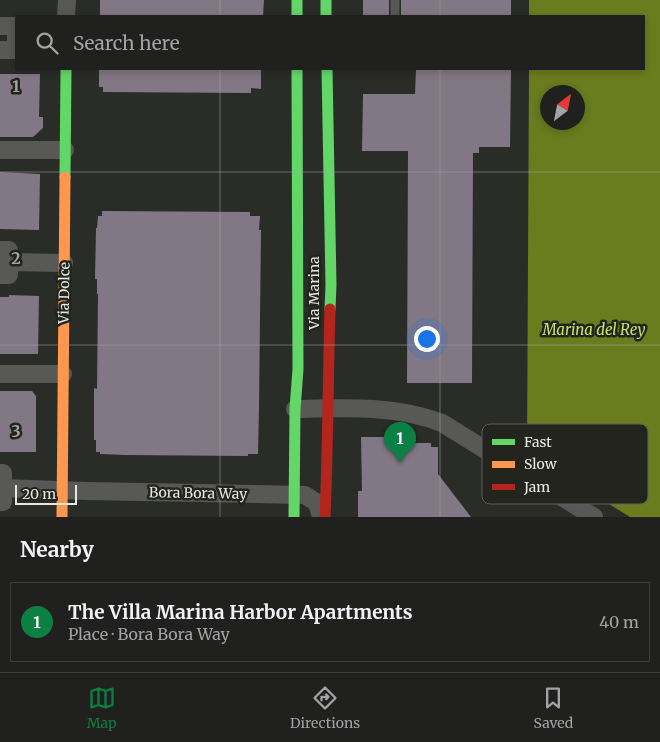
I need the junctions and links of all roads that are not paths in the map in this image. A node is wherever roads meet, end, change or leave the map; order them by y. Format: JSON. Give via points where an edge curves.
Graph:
{"nodes":[{"id":1,"x":66,"y":0,"type":"edge"},
{"id":2,"x":297,"y":0,"type":"edge"},
{"id":3,"x":326,"y":0,"type":"edge"},
{"id":4,"x":395,"y":0,"type":"edge"},
{"id":5,"x":66,"y":15,"type":"edge"},
{"id":6,"x":297,"y":15,"type":"edge"},
{"id":7,"x":326,"y":15,"type":"edge"},
{"id":8,"x":395,"y":15,"type":"edge"},
{"id":9,"x":0,"y":26,"type":"edge"},
{"id":10,"x":15,"y":26,"type":"edge"},
{"id":11,"x":15,"y":49,"type":"edge"},
{"id":12,"x":0,"y":50,"type":"edge"},
{"id":13,"x":66,"y":70,"type":"edge"},
{"id":14,"x":297,"y":70,"type":"edge"},
{"id":15,"x":326,"y":70,"type":"edge"},
{"id":16,"x":0,"y":150,"type":"edge"},
{"id":17,"x":65,"y":150,"type":"junction"},
{"id":18,"x":3,"y":263,"type":"edge"},
{"id":19,"x":64,"y":263,"type":"junction"},
{"id":20,"x":0,"y":374,"type":"edge"},
{"id":21,"x":63,"y":374,"type":"junction"},
{"id":22,"x":295,"y":409,"type":"junction"},
{"id":23,"x":328,"y":409,"type":"junction"},
{"id":24,"x":482,"y":448,"type":"edge"},
{"id":25,"x":1,"y":487,"type":"edge"},
{"id":26,"x":62,"y":490,"type":"junction"},
{"id":27,"x":295,"y":495,"type":"junction"},
{"id":28,"x":573,"y":504,"type":"edge"},
{"id":29,"x":62,"y":517,"type":"edge"},
{"id":30,"x":294,"y":517,"type":"edge"},
{"id":31,"x":321,"y":517,"type":"edge"},
{"id":32,"x":325,"y":517,"type":"edge"},
{"id":33,"x":594,"y":517,"type":"edge"}],
"edges":[{"from":1,"to":5,"type":"street"},
{"from":2,"to":6,"type":"street"},
{"from":3,"to":7,"type":"street"},
{"from":4,"to":8,"type":"lane"},
{"from":9,"to":10,"type":"street"},
{"from":11,"to":12,"type":"street"},
{"from":13,"to":17,"type":"street","name":"Via Dolce"},
{"from":14,"to":22,"type":"street","name":"Via Marina","via":[[298,369]]},
{"from":15,"to":23,"type":"street","name":"Via Marina","via":[[331,285]]},
{"from":16,"to":17,"type":"street"},
{"from":17,"to":19,"type":"street","name":"Via Dolce"},
{"from":18,"to":19,"type":"street"},
{"from":19,"to":21,"type":"street","name":"Via Dolce"},
{"from":20,"to":21,"type":"street"},
{"from":21,"to":26,"type":"street","name":"Via Dolce"},
{"from":22,"to":23,"type":"street"},
{"from":22,"to":27,"type":"street","name":"Via Marina"},
{"from":23,"to":24,"type":"street","via":[[354,408],[426,416]]},
{"from":23,"to":32,"type":"street","name":"Via Marina"},
{"from":25,"to":26,"type":"street","name":"Bora Bora Way"},
{"from":26,"to":27,"type":"street","name":"Bora Bora Way"},
{"from":26,"to":29,"type":"street","name":"Via Dolce"},
{"from":27,"to":30,"type":"street","name":"Via Marina"},
{"from":27,"to":31,"type":"street","name":"Bora Bora Way","via":[[305,495],[316,503]]},
{"from":28,"to":33,"type":"street"}]}
